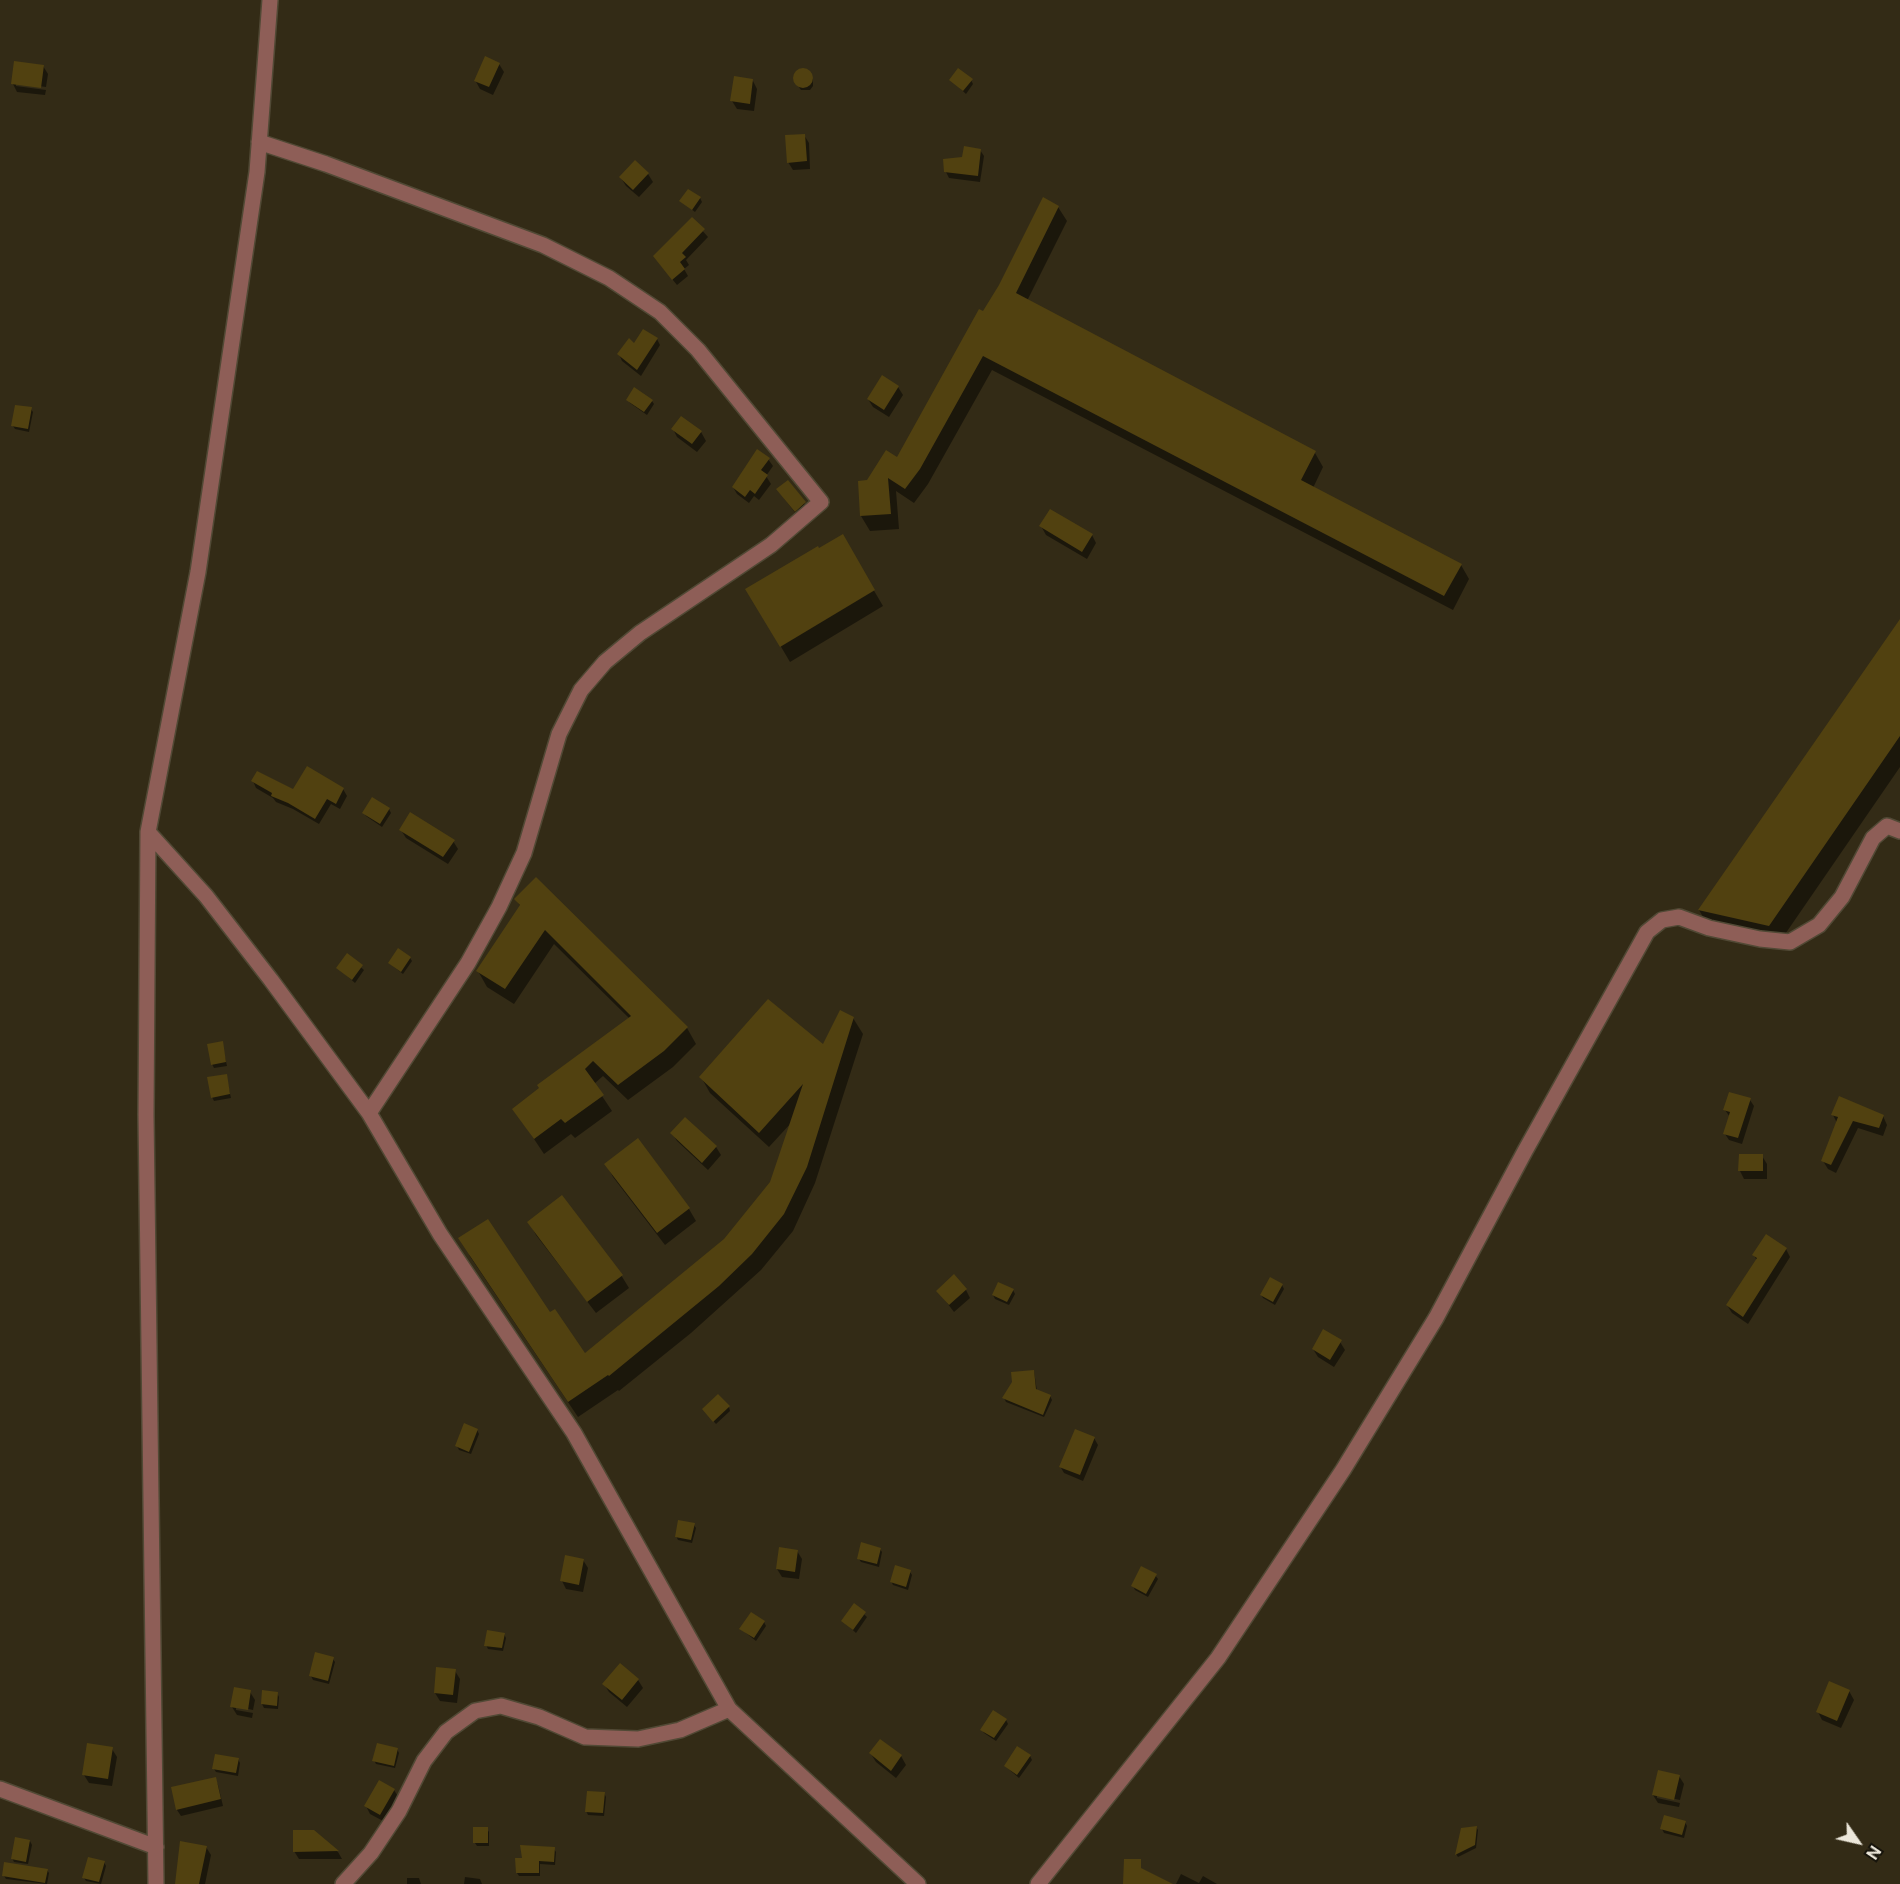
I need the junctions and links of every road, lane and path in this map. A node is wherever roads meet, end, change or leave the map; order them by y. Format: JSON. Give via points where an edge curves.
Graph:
{"nodes":[{"id":1,"x":270,"y":0,"type":"edge"},
{"id":2,"x":260,"y":142,"type":"junction"},
{"id":3,"x":1900,"y":831,"type":"edge"},
{"id":4,"x":148,"y":832,"type":"junction"},
{"id":5,"x":369,"y":1113,"type":"junction"},
{"id":6,"x":729,"y":1709,"type":"junction"},
{"id":7,"x":0,"y":1789,"type":"edge"},
{"id":8,"x":156,"y":1847,"type":"junction"},
{"id":9,"x":156,"y":1884,"type":"edge"},
{"id":10,"x":343,"y":1884,"type":"edge"},
{"id":11,"x":918,"y":1884,"type":"edge"},
{"id":12,"x":1038,"y":1884,"type":"edge"}],
"edges":[{"from":1,"to":2,"type":"street"},
{"from":2,"to":4,"type":"street","via":[[198,573]]},
{"from":2,"to":5,"type":"street","via":[[543,245],[609,278],[660,312],[698,350],[821,502],[771,545],[639,633],[605,662],[581,690],[559,734],[524,853],[499,908],[468,963]]},
{"from":3,"to":12,"type":"street","via":[[1887,826],[1873,838],[1842,897],[1819,925],[1790,942],[1708,928],[1679,916],[1662,920],[1647,932],[1436,1318],[1343,1470],[1218,1658]]},
{"from":4,"to":5,"type":"street","via":[[206,896]]},
{"from":4,"to":8,"type":"street","via":[[146,1115]]},
{"from":5,"to":6,"type":"street","via":[[440,1234],[574,1433]]},
{"from":6,"to":10,"type":"street","via":[[680,1730],[638,1738],[585,1737],[501,1706],[475,1711],[446,1732],[424,1761],[388,1828]]},
{"from":6,"to":11,"type":"street"},
{"from":7,"to":8,"type":"street"},
{"from":8,"to":9,"type":"street"}]}
